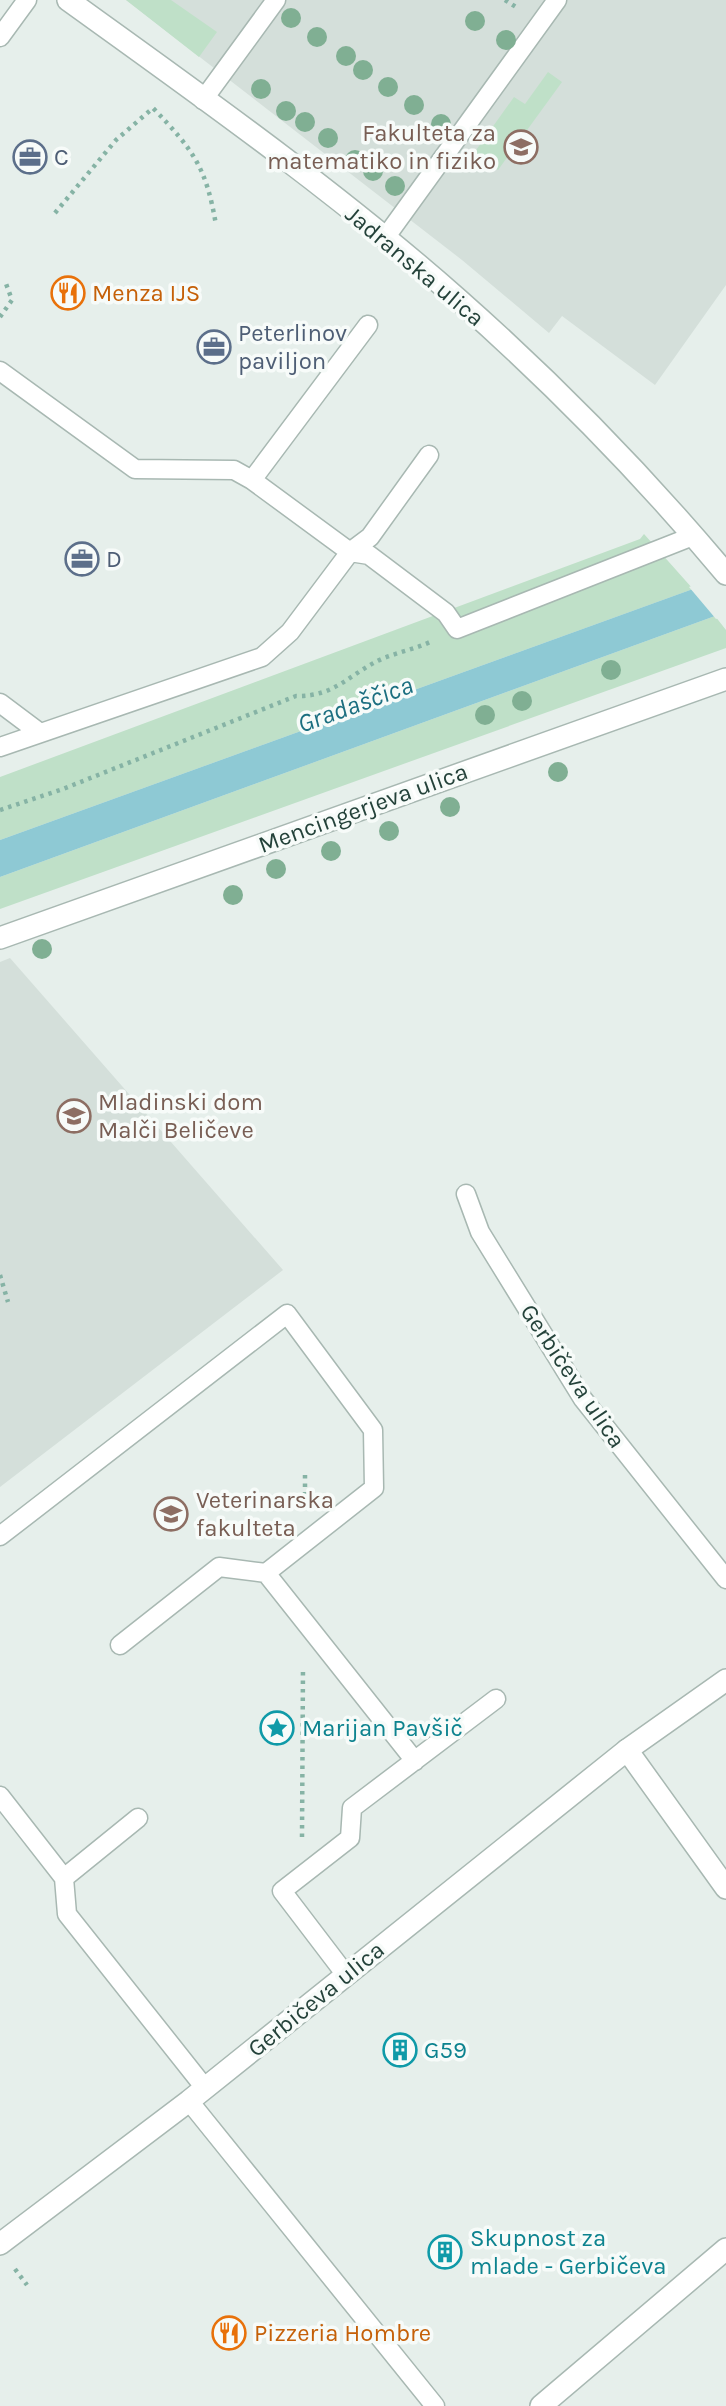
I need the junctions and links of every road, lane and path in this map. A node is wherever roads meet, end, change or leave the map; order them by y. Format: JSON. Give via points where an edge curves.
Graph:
{"nodes":[{"id":1,"x":27,"y":0,"type":"edge"},
{"id":2,"x":68,"y":0,"type":"edge"},
{"id":3,"x":276,"y":0,"type":"edge"},
{"id":4,"x":557,"y":0,"type":"edge"},
{"id":5,"x":0,"y":37,"type":"edge"},
{"id":6,"x":203,"y":100,"type":"junction"},
{"id":7,"x":55,"y":213,"type":"dead end"},
{"id":8,"x":216,"y":225,"type":"dead end"},
{"id":9,"x":386,"y":238,"type":"junction"},
{"id":10,"x":5,"y":281,"type":"dead end"},
{"id":11,"x":0,"y":317,"type":"edge"},
{"id":12,"x":368,"y":325,"type":"dead end"},
{"id":13,"x":0,"y":371,"type":"edge"},
{"id":14,"x":429,"y":455,"type":"dead end"},
{"id":15,"x":252,"y":480,"type":"junction"},
{"id":16,"x":700,"y":543,"type":"junction"},
{"id":17,"x":350,"y":552,"type":"junction"},
{"id":18,"x":726,"y":574,"type":"edge"},
{"id":19,"x":457,"y":629,"type":"junction"},
{"id":20,"x":726,"y":679,"type":"edge"},
{"id":21,"x":0,"y":703,"type":"edge"},
{"id":22,"x":40,"y":733,"type":"junction"},
{"id":23,"x":0,"y":747,"type":"edge"},
{"id":24,"x":0,"y":810,"type":"edge"},
{"id":25,"x":0,"y":938,"type":"edge"},
{"id":26,"x":466,"y":1194,"type":"dead end"},
{"id":27,"x":0,"y":1275,"type":"edge"},
{"id":28,"x":8,"y":1302,"type":"dead end"},
{"id":29,"x":305,"y":1473,"type":"dead end"},
{"id":30,"x":0,"y":1536,"type":"edge"},
{"id":31,"x":304,"y":1542,"type":"junction"},
{"id":32,"x":266,"y":1573,"type":"junction"},
{"id":33,"x":726,"y":1578,"type":"edge"},
{"id":34,"x":304,"y":1621,"type":"junction"},
{"id":35,"x":120,"y":1644,"type":"dead end"},
{"id":36,"x":726,"y":1680,"type":"edge"},
{"id":37,"x":496,"y":1699,"type":"dead end"},
{"id":38,"x":627,"y":1750,"type":"junction"},
{"id":39,"x":415,"y":1761,"type":"junction"},
{"id":40,"x":0,"y":1796,"type":"edge"},
{"id":41,"x":138,"y":1818,"type":"dead end"},
{"id":42,"x":302,"y":1876,"type":"junction"},
{"id":43,"x":64,"y":1878,"type":"junction"},
{"id":44,"x":726,"y":1888,"type":"edge"},
{"id":45,"x":346,"y":1975,"type":"junction"},
{"id":46,"x":197,"y":2095,"type":"junction"},
{"id":47,"x":0,"y":2244,"type":"edge"},
{"id":48,"x":726,"y":2249,"type":"edge"},
{"id":49,"x":435,"y":2406,"type":"edge"},
{"id":50,"x":541,"y":2406,"type":"edge"}],
"edges":[{"from":1,"to":5,"type":"lane"},
{"from":2,"to":6,"type":"street","name":"Jadranska ulica"},
{"from":3,"to":6,"type":"lane"},
{"from":4,"to":9,"type":"lane"},
{"from":6,"to":9,"type":"street","name":"Jadranska ulica"},
{"from":7,"to":8,"type":"path","via":[[116,140],[153,108],[197,160]]},
{"from":9,"to":16,"type":"street","name":"Jadranska ulica","via":[[459,300],[601,435]]},
{"from":10,"to":11,"type":"path","via":[[12,300]]},
{"from":12,"to":15,"type":"lane"},
{"from":13,"to":15,"type":"lane","via":[[135,469],[234,470]]},
{"from":14,"to":17,"type":"lane","via":[[369,537]]},
{"from":15,"to":17,"type":"lane"},
{"from":16,"to":18,"type":"street","name":"Jadranska ulica"},
{"from":16,"to":19,"type":"lane"},
{"from":17,"to":19,"type":"lane","via":[[369,555],[446,614]]},
{"from":17,"to":22,"type":"lane","via":[[290,632],[262,657]]},
{"from":19,"to":24,"type":"path","via":[[409,652],[384,658],[341,687],[296,696]]},
{"from":20,"to":25,"type":"street","name":"Mencingerjeva ulica"},
{"from":21,"to":22,"type":"lane"},
{"from":22,"to":23,"type":"lane"},
{"from":26,"to":33,"type":"lane","name":"Gerbičeva ulica","via":[[480,1232],[583,1399]]},
{"from":27,"to":28,"type":"path"},
{"from":29,"to":31,"type":"path"},
{"from":30,"to":31,"type":"lane","via":[[287,1314],[373,1430],[374,1488]]},
{"from":31,"to":32,"type":"lane"},
{"from":32,"to":34,"type":"lane"},
{"from":32,"to":35,"type":"lane","via":[[219,1567]]},
{"from":34,"to":39,"type":"lane"},
{"from":34,"to":42,"type":"path"},
{"from":36,"to":38,"type":"street","name":"Gerbičeva ulica"},
{"from":37,"to":39,"type":"lane"},
{"from":38,"to":44,"type":"street"},
{"from":38,"to":45,"type":"street","name":"Gerbičeva ulica"},
{"from":39,"to":42,"type":"lane","via":[[352,1808],[350,1838]]},
{"from":40,"to":43,"type":"lane"},
{"from":41,"to":43,"type":"lane"},
{"from":42,"to":45,"type":"lane","via":[[282,1891]]},
{"from":43,"to":46,"type":"lane","via":[[67,1913]]},
{"from":45,"to":46,"type":"street","name":"Gerbičeva ulica"},
{"from":46,"to":47,"type":"street","name":"Gerbičeva ulica"},
{"from":46,"to":49,"type":"lane"},
{"from":48,"to":50,"type":"street"}]}
